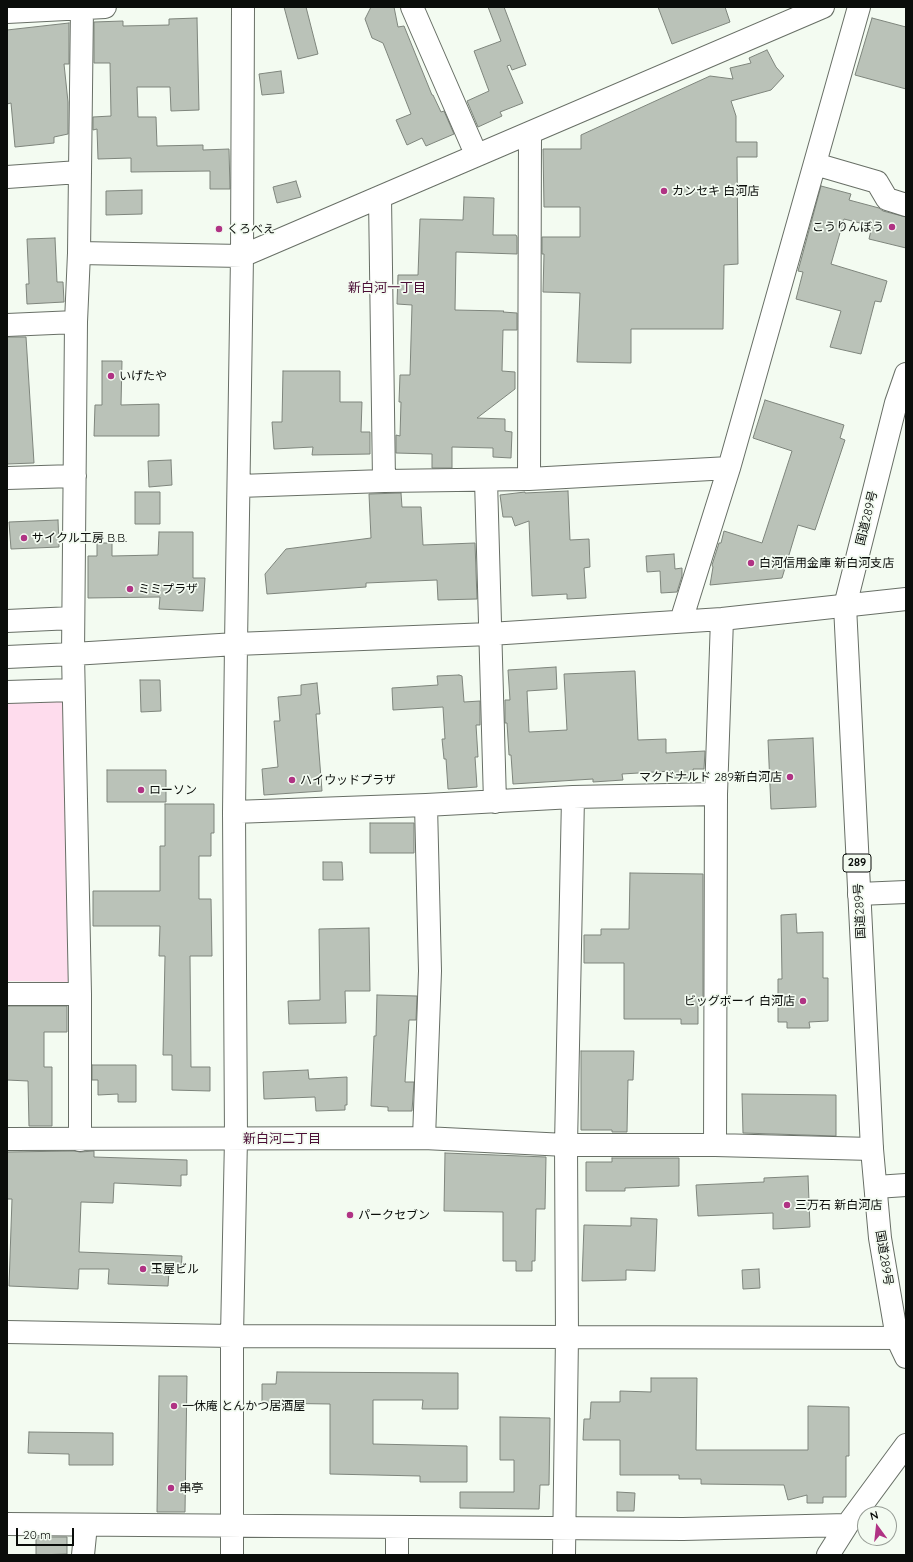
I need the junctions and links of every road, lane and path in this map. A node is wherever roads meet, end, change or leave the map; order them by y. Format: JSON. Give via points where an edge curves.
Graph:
{"nodes":[{"id":1,"x":105,"y":7,"type":"edge"},
{"id":2,"x":243,"y":7,"type":"edge"},
{"id":3,"x":412,"y":7,"type":"edge"},
{"id":4,"x":823,"y":7,"type":"edge"},
{"id":5,"x":859,"y":7,"type":"edge"},
{"id":6,"x":82,"y":8,"type":"edge"},
{"id":7,"x":7,"y":12,"type":"edge"},
{"id":8,"x":530,"y":133,"type":"junction"},
{"id":9,"x":476,"y":154,"type":"junction"},
{"id":10,"x":815,"y":164,"type":"junction"},
{"id":11,"x":79,"y":172,"type":"junction"},
{"id":12,"x":7,"y":177,"type":"edge"},
{"id":13,"x":380,"y":197,"type":"junction"},
{"id":14,"x":906,"y":205,"type":"edge"},
{"id":15,"x":79,"y":253,"type":"junction"},
{"id":16,"x":242,"y":256,"type":"junction"},
{"id":17,"x":76,"y":322,"type":"junction"},
{"id":18,"x":7,"y":325,"type":"edge"},
{"id":19,"x":906,"y":374,"type":"edge"},
{"id":20,"x":729,"y":468,"type":"junction"},
{"id":21,"x":75,"y":476,"type":"junction"},
{"id":22,"x":7,"y":478,"type":"edge"},
{"id":23,"x":529,"y":479,"type":"junction"},
{"id":24,"x":486,"y":480,"type":"junction"},
{"id":25,"x":384,"y":481,"type":"junction"},
{"id":26,"x":239,"y":486,"type":"junction"},
{"id":27,"x":906,"y":599,"type":"edge"},
{"id":28,"x":845,"y":606,"type":"junction"},
{"id":29,"x":73,"y":618,"type":"junction"},
{"id":30,"x":722,"y":619,"type":"junction"},
{"id":31,"x":7,"y":621,"type":"edge"},
{"id":32,"x":681,"y":622,"type":"junction"},
{"id":33,"x":490,"y":634,"type":"junction"},
{"id":34,"x":236,"y":644,"type":"junction"},
{"id":35,"x":73,"y":654,"type":"junction"},
{"id":36,"x":7,"y":657,"type":"edge"},
{"id":37,"x":73,"y":690,"type":"junction"},
{"id":38,"x":7,"y":692,"type":"edge"},
{"id":39,"x":716,"y":794,"type":"junction"},
{"id":40,"x":573,"y":797,"type":"junction"},
{"id":41,"x":495,"y":802,"type":"junction"},
{"id":42,"x":426,"y":805,"type":"junction"},
{"id":43,"x":234,"y":812,"type":"junction"},
{"id":44,"x":906,"y":892,"type":"edge"},
{"id":45,"x":859,"y":894,"type":"junction"},
{"id":46,"x":7,"y":994,"type":"edge"},
{"id":47,"x":80,"y":994,"type":"junction"},
{"id":48,"x":236,"y":1138,"type":"junction"},
{"id":49,"x":424,"y":1138,"type":"junction"},
{"id":50,"x":7,"y":1139,"type":"edge"},
{"id":51,"x":80,"y":1140,"type":"junction"},
{"id":52,"x":566,"y":1145,"type":"junction"},
{"id":53,"x":715,"y":1145,"type":"junction"},
{"id":54,"x":872,"y":1149,"type":"junction"},
{"id":55,"x":906,"y":1185,"type":"edge"},
{"id":56,"x":876,"y":1187,"type":"junction"},
{"id":57,"x":7,"y":1332,"type":"edge"},
{"id":58,"x":232,"y":1336,"type":"junction"},
{"id":59,"x":567,"y":1336,"type":"junction"},
{"id":60,"x":902,"y":1338,"type":"edge"},
{"id":61,"x":906,"y":1357,"type":"edge"},
{"id":62,"x":906,"y":1445,"type":"edge"},
{"id":63,"x":7,"y":1524,"type":"edge"},
{"id":64,"x":86,"y":1525,"type":"junction"},
{"id":65,"x":232,"y":1525,"type":"junction"},
{"id":66,"x":847,"y":1525,"type":"junction"},
{"id":67,"x":397,"y":1527,"type":"junction"},
{"id":68,"x":565,"y":1528,"type":"junction"},
{"id":69,"x":83,"y":1555,"type":"edge"},
{"id":70,"x":232,"y":1555,"type":"edge"},
{"id":71,"x":397,"y":1555,"type":"edge"},
{"id":72,"x":564,"y":1555,"type":"edge"},
{"id":73,"x":828,"y":1555,"type":"edge"}],
"edges":[{"from":1,"to":6,"type":"main road"},
{"from":2,"to":16,"type":"main road"},
{"from":3,"to":9,"type":"main road"},
{"from":4,"to":8,"type":"main road"},
{"from":5,"to":10,"type":"main road"},
{"from":6,"to":7,"type":"main road"},
{"from":6,"to":11,"type":"main road"},
{"from":8,"to":9,"type":"main road"},
{"from":8,"to":23,"type":"main road"},
{"from":9,"to":13,"type":"main road"},
{"from":10,"to":14,"type":"main road","via":[[877,182],[887,199]]},
{"from":10,"to":20,"type":"main road"},
{"from":11,"to":12,"type":"main road"},
{"from":11,"to":15,"type":"main road"},
{"from":13,"to":16,"type":"main road"},
{"from":13,"to":25,"type":"main road"},
{"from":15,"to":16,"type":"main road"},
{"from":15,"to":17,"type":"main road"},
{"from":16,"to":26,"type":"main road"},
{"from":17,"to":18,"type":"main road"},
{"from":17,"to":21,"type":"main road"},
{"from":19,"to":28,"type":"main road","name":"国道289号","number":"289","via":[[896,404]]},
{"from":20,"to":23,"type":"main road"},
{"from":20,"to":32,"type":"main road"},
{"from":21,"to":22,"type":"main road"},
{"from":21,"to":29,"type":"main road"},
{"from":23,"to":24,"type":"main road"},
{"from":24,"to":25,"type":"main road"},
{"from":24,"to":33,"type":"main road"},
{"from":25,"to":26,"type":"main road"},
{"from":26,"to":34,"type":"main road"},
{"from":27,"to":28,"type":"main road"},
{"from":28,"to":30,"type":"main road"},
{"from":28,"to":45,"type":"main road","name":"国道289号","number":"289"},
{"from":29,"to":31,"type":"main road"},
{"from":29,"to":35,"type":"main road"},
{"from":30,"to":32,"type":"main road"},
{"from":30,"to":39,"type":"main road"},
{"from":32,"to":33,"type":"main road"},
{"from":33,"to":34,"type":"main road"},
{"from":33,"to":41,"type":"main road"},
{"from":34,"to":35,"type":"main road"},
{"from":34,"to":43,"type":"main road"},
{"from":35,"to":36,"type":"main road"},
{"from":35,"to":37,"type":"main road"},
{"from":37,"to":38,"type":"main road"},
{"from":37,"to":47,"type":"main road"},
{"from":39,"to":40,"type":"main road"},
{"from":39,"to":53,"type":"main road"},
{"from":40,"to":41,"type":"main road"},
{"from":40,"to":52,"type":"main road"},
{"from":41,"to":42,"type":"main road"},
{"from":42,"to":43,"type":"main road"},
{"from":42,"to":49,"type":"main road","via":[[430,971]]},
{"from":43,"to":48,"type":"main road"},
{"from":44,"to":45,"type":"main road"},
{"from":45,"to":54,"type":"main road","name":"国道289号","number":"289"},
{"from":46,"to":47,"type":"main road"},
{"from":47,"to":51,"type":"main road"},
{"from":48,"to":49,"type":"main road"},
{"from":48,"to":51,"type":"main road"},
{"from":48,"to":58,"type":"main road"},
{"from":49,"to":52,"type":"main road"},
{"from":50,"to":51,"type":"main road"},
{"from":52,"to":53,"type":"main road"},
{"from":52,"to":59,"type":"main road"},
{"from":53,"to":54,"type":"main road"},
{"from":54,"to":56,"type":"main road","name":"国道289号","number":"289"},
{"from":55,"to":56,"type":"main road"},
{"from":56,"to":60,"type":"main road","name":"国道289号","number":"289","via":[[880,1238]]},
{"from":57,"to":58,"type":"main road"},
{"from":58,"to":59,"type":"main road"},
{"from":58,"to":65,"type":"main road"},
{"from":59,"to":60,"type":"main road"},
{"from":59,"to":68,"type":"main road"},
{"from":60,"to":61,"type":"main road","name":"国道289号","number":"289"},
{"from":62,"to":66,"type":"main road"},
{"from":63,"to":64,"type":"main road"},
{"from":64,"to":65,"type":"main road"},
{"from":64,"to":69,"type":"main road"},
{"from":65,"to":67,"type":"main road"},
{"from":65,"to":70,"type":"main road"},
{"from":66,"to":68,"type":"main road","via":[[683,1529]]},
{"from":66,"to":73,"type":"main road"},
{"from":67,"to":68,"type":"main road"},
{"from":67,"to":71,"type":"main road"},
{"from":68,"to":72,"type":"main road"}]}
